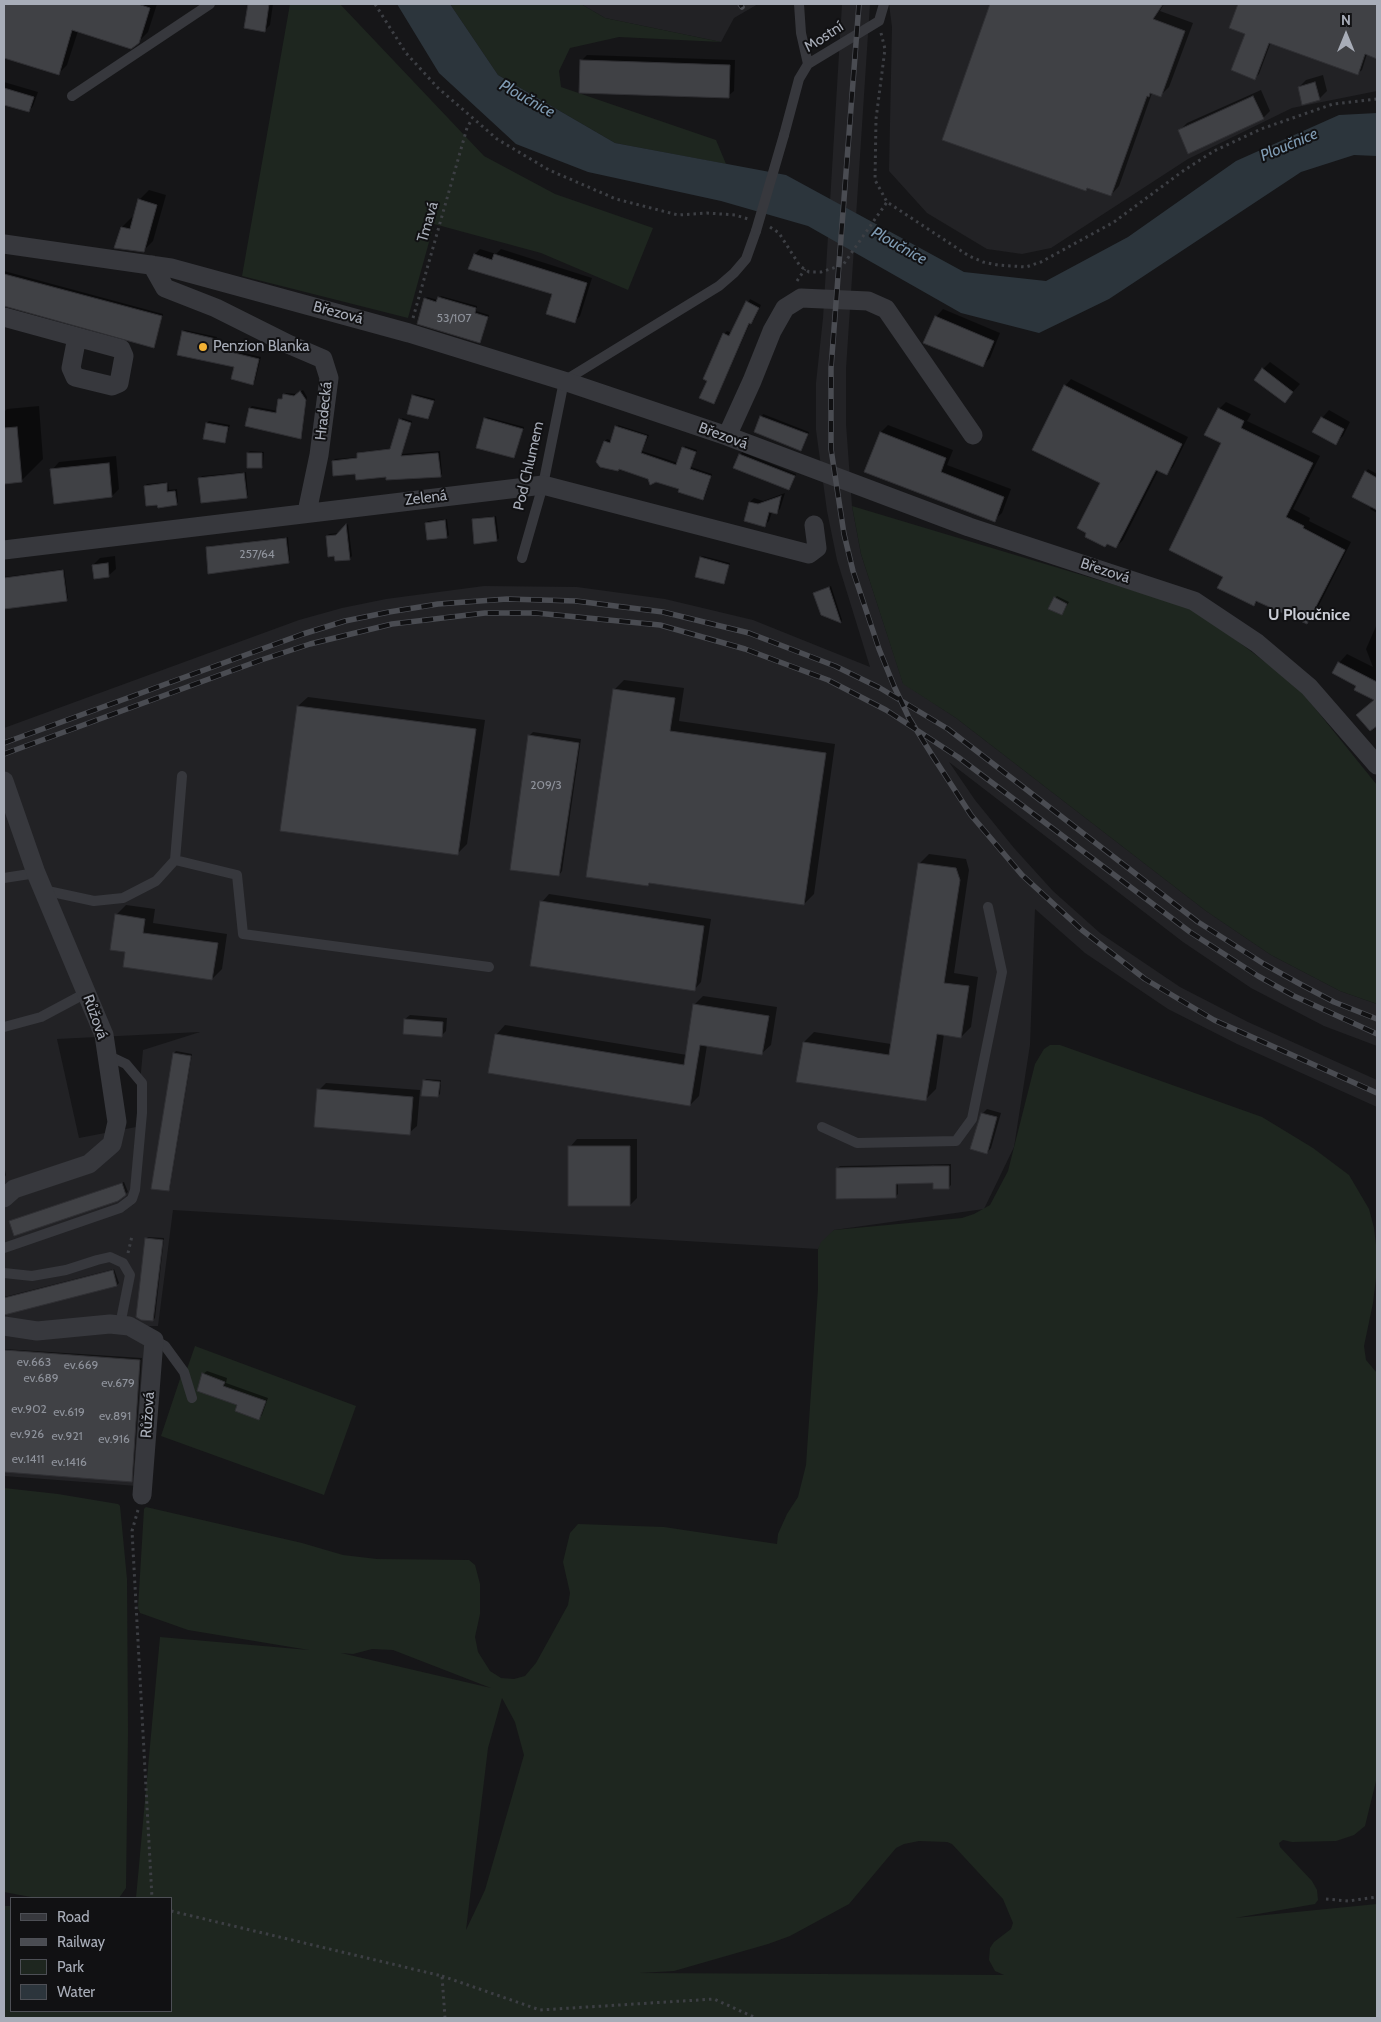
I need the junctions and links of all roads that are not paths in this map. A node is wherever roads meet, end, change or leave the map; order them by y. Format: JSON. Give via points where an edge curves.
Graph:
{"nodes":[{"id":1,"x":210,"y":4,"type":"edge"},
{"id":2,"x":799,"y":4,"type":"edge"},
{"id":3,"x":884,"y":4,"type":"edge"},
{"id":4,"x":808,"y":64,"type":"junction"},
{"id":5,"x":72,"y":96,"type":"dead end"},
{"id":6,"x":4,"y":244,"type":"edge"},
{"id":7,"x":152,"y":265,"type":"junction"},
{"id":8,"x":4,"y":317,"type":"edge"},
{"id":9,"x":77,"y":337,"type":"dead end"},
{"id":10,"x":564,"y":381,"type":"junction"},
{"id":11,"x":973,"y":435,"type":"dead end"},
{"id":12,"x":727,"y":436,"type":"junction"},
{"id":13,"x":543,"y":485,"type":"junction"},
{"id":14,"x":307,"y":512,"type":"junction"},
{"id":15,"x":814,"y":525,"type":"dead end"},
{"id":16,"x":4,"y":550,"type":"edge"},
{"id":17,"x":522,"y":558,"type":"dead end"},
{"id":18,"x":1377,"y":765,"type":"edge"},
{"id":19,"x":182,"y":776,"type":"dead end"},
{"id":20,"x":5,"y":791,"type":"edge"},
{"id":21,"x":174,"y":860,"type":"junction"},
{"id":22,"x":36,"y":873,"type":"junction"},
{"id":23,"x":4,"y":878,"type":"edge"},
{"id":24,"x":43,"y":890,"type":"junction"},
{"id":25,"x":988,"y":907,"type":"dead end"},
{"id":26,"x":489,"y":966,"type":"dead end"},
{"id":27,"x":86,"y":993,"type":"junction"},
{"id":28,"x":4,"y":1026,"type":"edge"},
{"id":29,"x":107,"y":1056,"type":"junction"},
{"id":30,"x":822,"y":1128,"type":"dead end"},
{"id":31,"x":7,"y":1192,"type":"edge"},
{"id":32,"x":4,"y":1248,"type":"edge"},
{"id":33,"x":4,"y":1273,"type":"edge"},
{"id":34,"x":120,"y":1325,"type":"junction"},
{"id":35,"x":4,"y":1326,"type":"edge"},
{"id":36,"x":154,"y":1340,"type":"junction"},
{"id":37,"x":192,"y":1398,"type":"dead end"},
{"id":38,"x":142,"y":1495,"type":"road end"}],
"edges":[{"from":1,"to":5,"type":"lane"},
{"from":2,"to":4,"type":"lane"},
{"from":3,"to":4,"type":"lane","name":"Mostní","via":[[879,21]]},
{"from":4,"to":10,"type":"lane","name":"Mostní","bridge":true,"via":[[799,79],[746,259],[719,286]]},
{"from":6,"to":7,"type":"street","name":"Březová"},
{"from":7,"to":10,"type":"street","name":"Březová","via":[[409,333]]},
{"from":7,"to":14,"type":"street","name":"Hradecká","via":[[165,288],[216,308],[323,359],[329,378],[319,455]]},
{"from":8,"to":9,"type":"street"},
{"from":10,"to":12,"type":"street","name":"Březová"},
{"from":10,"to":13,"type":"lane","name":"Pod Chlumem"},
{"from":11,"to":12,"type":"street","via":[[886,309],[868,301],[801,298],[785,308],[772,331]]},
{"from":12,"to":18,"type":"street","name":"Březová","via":[[969,526],[1194,601],[1257,643],[1309,688]]},
{"from":13,"to":14,"type":"street","name":"Zelená"},
{"from":13,"to":15,"type":"street","name":"Zelená","via":[[809,554],[817,548]]},
{"from":13,"to":17,"type":"lane","name":"Pod Chlumem"},
{"from":14,"to":16,"type":"street","name":"Zelená"},
{"from":19,"to":21,"type":"lane"},
{"from":20,"to":22,"type":"street","name":"Růžová"},
{"from":21,"to":24,"type":"lane","via":[[156,881],[123,898],[94,901]]},
{"from":21,"to":26,"type":"lane","via":[[237,874],[243,934]]},
{"from":22,"to":23,"type":"lane"},
{"from":22,"to":24,"type":"street","name":"Růžová"},
{"from":24,"to":27,"type":"street","name":"Růžová"},
{"from":25,"to":30,"type":"lane","via":[[1002,972],[972,1119],[956,1141],[857,1143]]},
{"from":27,"to":28,"type":"lane","via":[[41,1017]]},
{"from":27,"to":29,"type":"street","name":"Růžová","via":[[104,1036]]},
{"from":29,"to":31,"type":"street","name":"Růžová","via":[[117,1122],[112,1144],[89,1164]]},
{"from":29,"to":32,"type":"lane","via":[[126,1064],[142,1083],[142,1113],[132,1200],[120,1208]]},
{"from":33,"to":34,"type":"lane","via":[[32,1276],[110,1257],[117,1260],[123,1263],[130,1275]]},
{"from":34,"to":35,"type":"street","via":[[37,1331]]},
{"from":34,"to":36,"type":"street"},
{"from":36,"to":37,"type":"lane","via":[[165,1346],[184,1372]]},
{"from":36,"to":38,"type":"street","name":"Růžová"}]}
